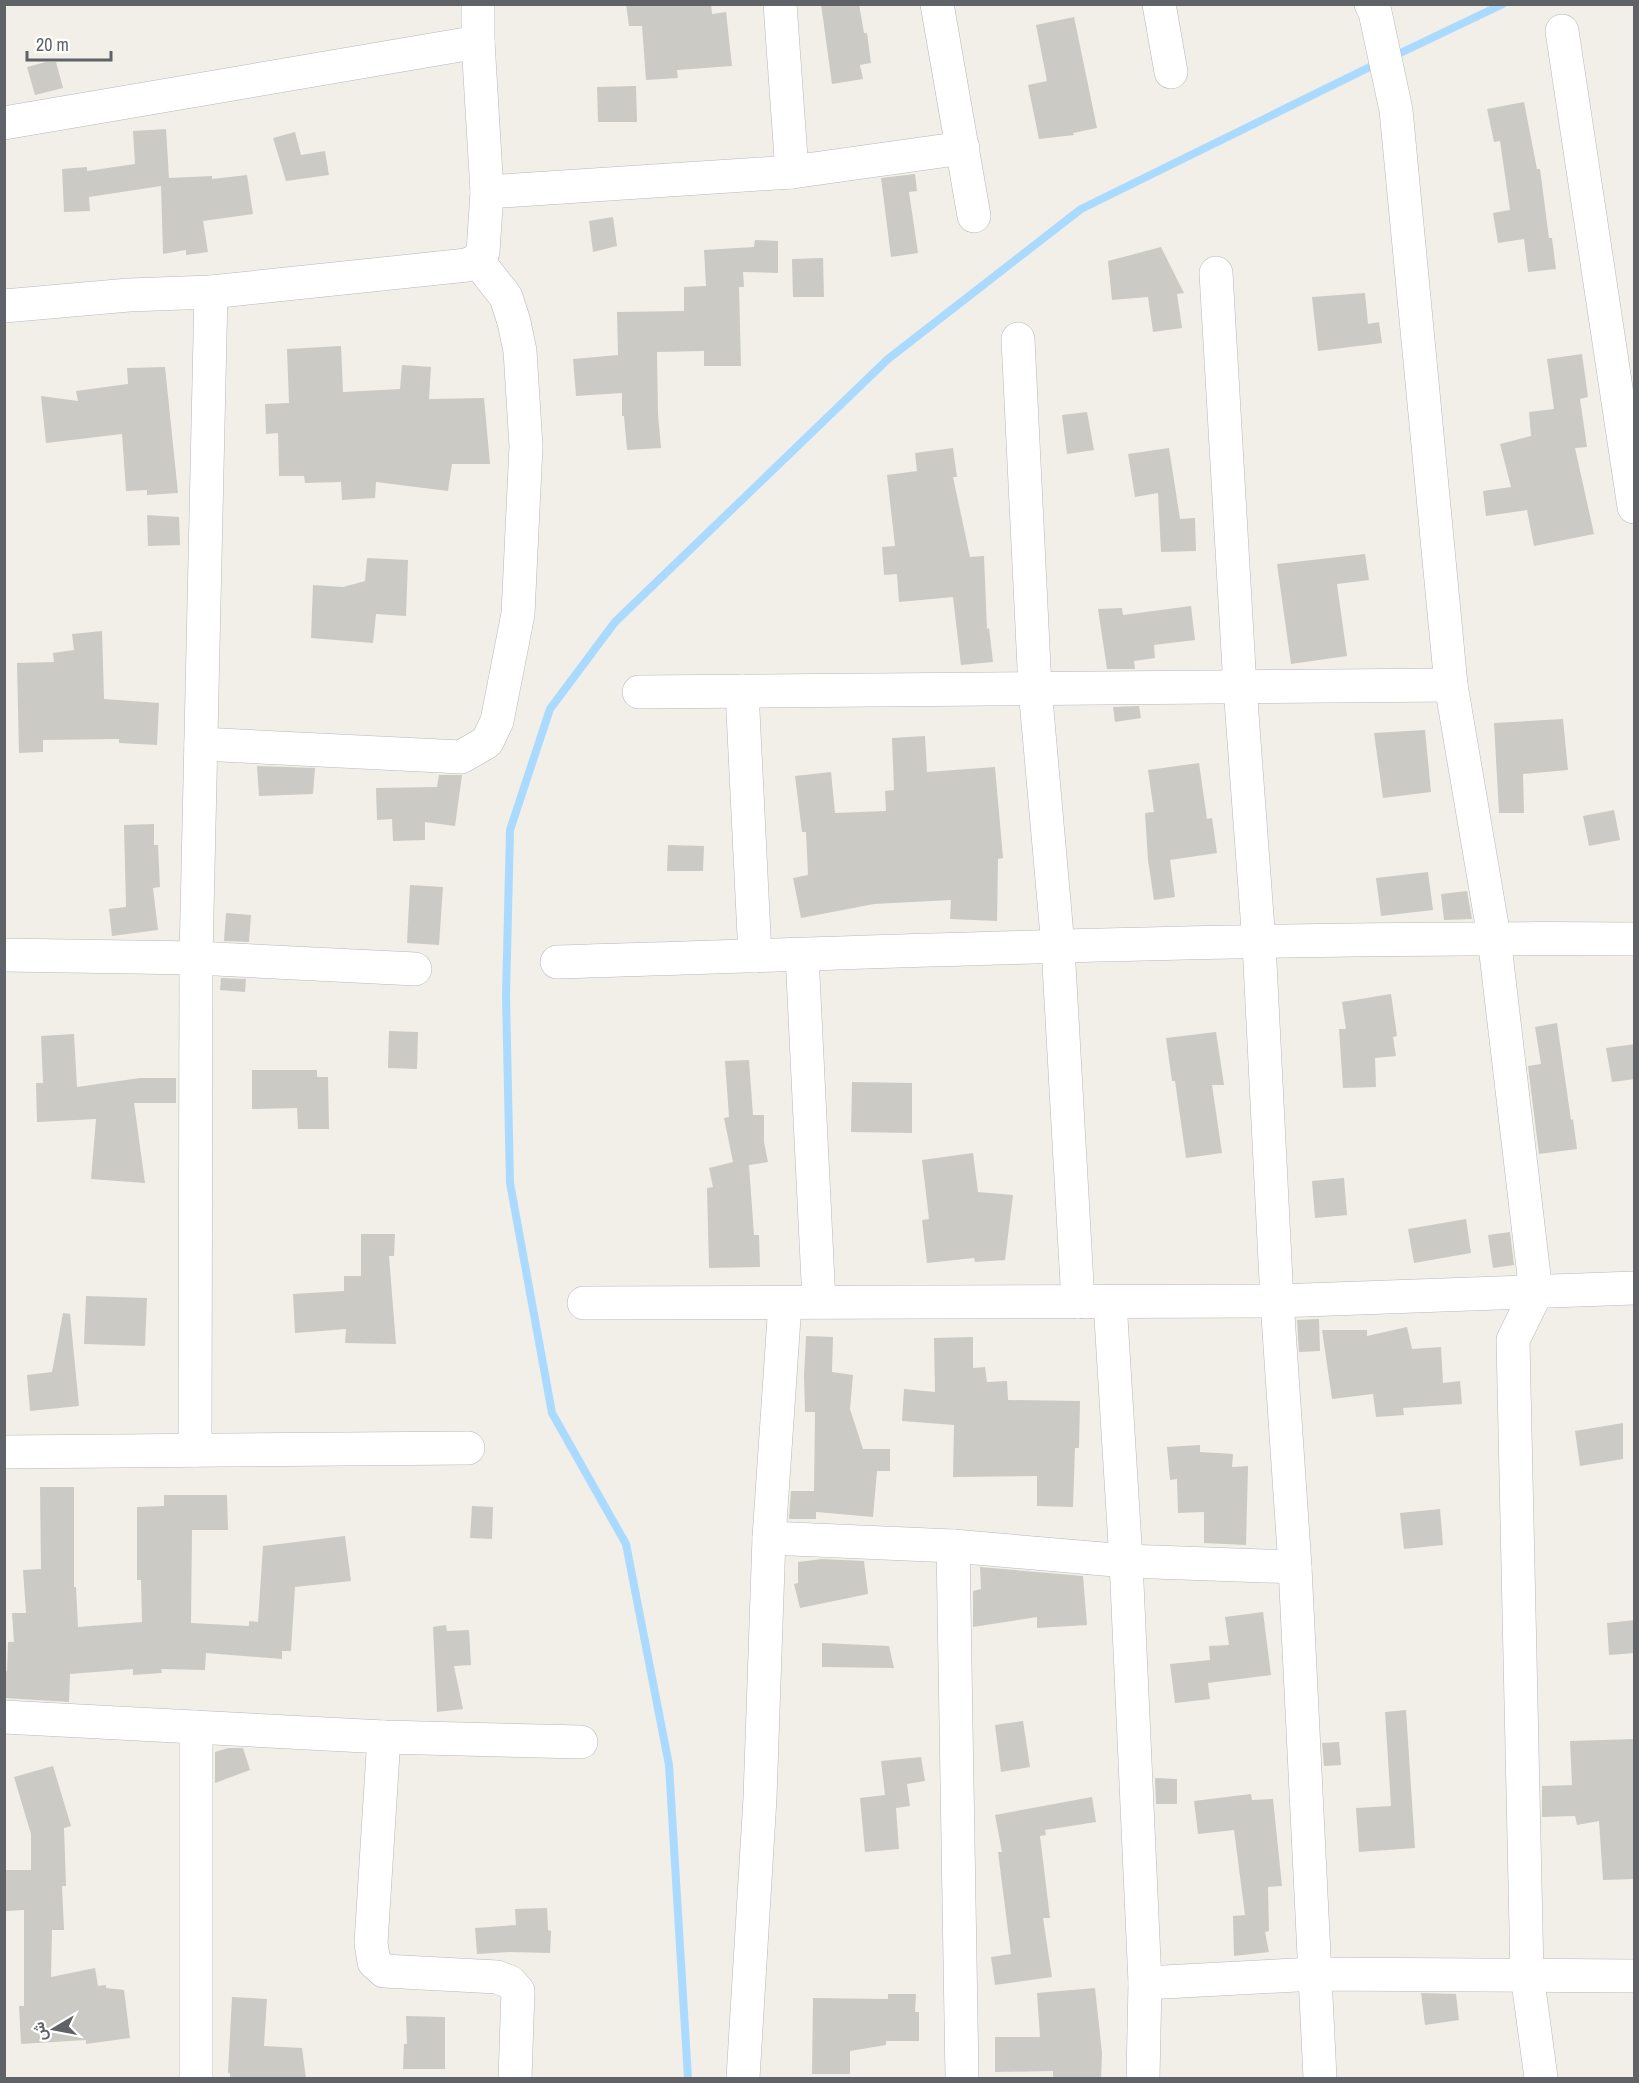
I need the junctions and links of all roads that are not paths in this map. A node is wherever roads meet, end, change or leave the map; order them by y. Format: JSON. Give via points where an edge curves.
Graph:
{"nodes":[{"id":1,"x":478,"y":4,"type":"edge"},
{"id":2,"x":780,"y":4,"type":"edge"},
{"id":3,"x":937,"y":4,"type":"edge"},
{"id":4,"x":1159,"y":4,"type":"edge"},
{"id":5,"x":1373,"y":8,"type":"edge"},
{"id":6,"x":1562,"y":31,"type":"dead end"},
{"id":7,"x":478,"y":42,"type":"junction"},
{"id":8,"x":1171,"y":72,"type":"dead end"},
{"id":9,"x":4,"y":123,"type":"edge"},
{"id":10,"x":963,"y":148,"type":"junction"},
{"id":11,"x":792,"y":172,"type":"junction"},
{"id":12,"x":487,"y":192,"type":"junction"},
{"id":13,"x":974,"y":216,"type":"dead end"},
{"id":14,"x":477,"y":260,"type":"junction"},
{"id":15,"x":1216,"y":273,"type":"dead end"},
{"id":16,"x":211,"y":292,"type":"junction"},
{"id":17,"x":4,"y":306,"type":"edge"},
{"id":18,"x":1018,"y":339,"type":"dead end"},
{"id":19,"x":1635,"y":507,"type":"edge"},
{"id":20,"x":1451,"y":685,"type":"junction"},
{"id":21,"x":1240,"y":687,"type":"junction"},
{"id":22,"x":1035,"y":688,"type":"junction"},
{"id":23,"x":742,"y":691,"type":"junction"},
{"id":24,"x":639,"y":692,"type":"dead end"},
{"id":25,"x":201,"y":744,"type":"junction"},
{"id":26,"x":1494,"y":938,"type":"junction"},
{"id":27,"x":1635,"y":939,"type":"edge"},
{"id":28,"x":1259,"y":943,"type":"junction"},
{"id":29,"x":1058,"y":947,"type":"junction"},
{"id":30,"x":4,"y":955,"type":"edge"},
{"id":31,"x":802,"y":955,"type":"junction"},
{"id":32,"x":755,"y":956,"type":"junction"},
{"id":33,"x":196,"y":958,"type":"junction"},
{"id":34,"x":556,"y":962,"type":"dead end"},
{"id":35,"x":415,"y":969,"type":"dead end"},
{"id":36,"x":1635,"y":1288,"type":"edge"},
{"id":37,"x":1536,"y":1293,"type":"junction"},
{"id":38,"x":1277,"y":1301,"type":"junction"},
{"id":39,"x":819,"y":1302,"type":"junction"},
{"id":40,"x":1094,"y":1302,"type":"junction"},
{"id":41,"x":584,"y":1303,"type":"dead end"},
{"id":42,"x":785,"y":1303,"type":"junction"},
{"id":43,"x":468,"y":1448,"type":"dead end"},
{"id":44,"x":195,"y":1450,"type":"junction"},
{"id":45,"x":4,"y":1452,"type":"edge"},
{"id":46,"x":769,"y":1538,"type":"junction"},
{"id":47,"x":953,"y":1546,"type":"junction"},
{"id":48,"x":1126,"y":1561,"type":"junction"},
{"id":49,"x":1295,"y":1567,"type":"junction"},
{"id":50,"x":4,"y":1717,"type":"edge"},
{"id":51,"x":196,"y":1727,"type":"junction"},
{"id":52,"x":384,"y":1737,"type":"junction"},
{"id":53,"x":581,"y":1743,"type":"dead end"},
{"id":54,"x":1315,"y":1974,"type":"junction"},
{"id":55,"x":1527,"y":1974,"type":"junction"},
{"id":56,"x":1635,"y":1976,"type":"edge"},
{"id":57,"x":1145,"y":1983,"type":"junction"},
{"id":58,"x":196,"y":2079,"type":"edge"},
{"id":59,"x":515,"y":2079,"type":"edge"},
{"id":60,"x":743,"y":2079,"type":"edge"},
{"id":61,"x":963,"y":2079,"type":"edge"},
{"id":62,"x":1143,"y":2079,"type":"edge"},
{"id":63,"x":1320,"y":2079,"type":"edge"},
{"id":64,"x":1541,"y":2079,"type":"edge"}],
"edges":[{"from":1,"to":7,"type":"street"},
{"from":2,"to":11,"type":"street"},
{"from":3,"to":10,"type":"street"},
{"from":4,"to":8,"type":"street"},
{"from":5,"to":20,"type":"street","via":[[1396,110]]},
{"from":6,"to":19,"type":"street"},
{"from":7,"to":9,"type":"street"},
{"from":7,"to":12,"type":"street"},
{"from":10,"to":11,"type":"street"},
{"from":10,"to":13,"type":"street"},
{"from":11,"to":12,"type":"street"},
{"from":12,"to":14,"type":"street","via":[[483,252]]},
{"from":14,"to":16,"type":"street","via":[[467,266]]},
{"from":14,"to":25,"type":"street","via":[[506,297],[514,322],[520,351],[526,446],[518,614],[497,721],[487,742],[461,757]]},
{"from":15,"to":21,"type":"street"},
{"from":16,"to":17,"type":"street"},
{"from":16,"to":25,"type":"street"},
{"from":18,"to":22,"type":"street"},
{"from":20,"to":21,"type":"street"},
{"from":20,"to":26,"type":"street"},
{"from":21,"to":22,"type":"street"},
{"from":21,"to":28,"type":"street"},
{"from":22,"to":23,"type":"street"},
{"from":22,"to":29,"type":"street"},
{"from":23,"to":24,"type":"street"},
{"from":23,"to":32,"type":"street"},
{"from":25,"to":33,"type":"street"},
{"from":26,"to":27,"type":"street"},
{"from":26,"to":28,"type":"street"},
{"from":26,"to":37,"type":"street"},
{"from":28,"to":29,"type":"street"},
{"from":28,"to":38,"type":"street"},
{"from":29,"to":31,"type":"street"},
{"from":29,"to":40,"type":"street"},
{"from":30,"to":33,"type":"street"},
{"from":31,"to":32,"type":"street"},
{"from":31,"to":39,"type":"street"},
{"from":32,"to":34,"type":"street"},
{"from":33,"to":35,"type":"street"},
{"from":33,"to":44,"type":"street"},
{"from":36,"to":37,"type":"street"},
{"from":37,"to":38,"type":"street"},
{"from":37,"to":55,"type":"street","via":[[1513,1340]]},
{"from":38,"to":40,"type":"street"},
{"from":38,"to":49,"type":"street"},
{"from":39,"to":40,"type":"street"},
{"from":39,"to":42,"type":"street"},
{"from":40,"to":48,"type":"street"},
{"from":41,"to":42,"type":"street"},
{"from":42,"to":46,"type":"street"},
{"from":43,"to":44,"type":"street"},
{"from":44,"to":45,"type":"street"},
{"from":46,"to":47,"type":"street"},
{"from":46,"to":60,"type":"street","via":[[760,1797]]},
{"from":47,"to":48,"type":"street"},
{"from":47,"to":61,"type":"street"},
{"from":48,"to":49,"type":"street"},
{"from":48,"to":57,"type":"street"},
{"from":49,"to":54,"type":"street"},
{"from":50,"to":51,"type":"street"},
{"from":51,"to":52,"type":"street"},
{"from":51,"to":58,"type":"street"},
{"from":52,"to":53,"type":"street"},
{"from":52,"to":59,"type":"street","via":[[371,1942],[374,1962],[384,1971],[497,1977],[510,1982],[518,1991]]},
{"from":54,"to":55,"type":"street"},
{"from":54,"to":57,"type":"street"},
{"from":54,"to":63,"type":"street"},
{"from":55,"to":56,"type":"street"},
{"from":55,"to":64,"type":"street"},
{"from":57,"to":62,"type":"street"}]}
